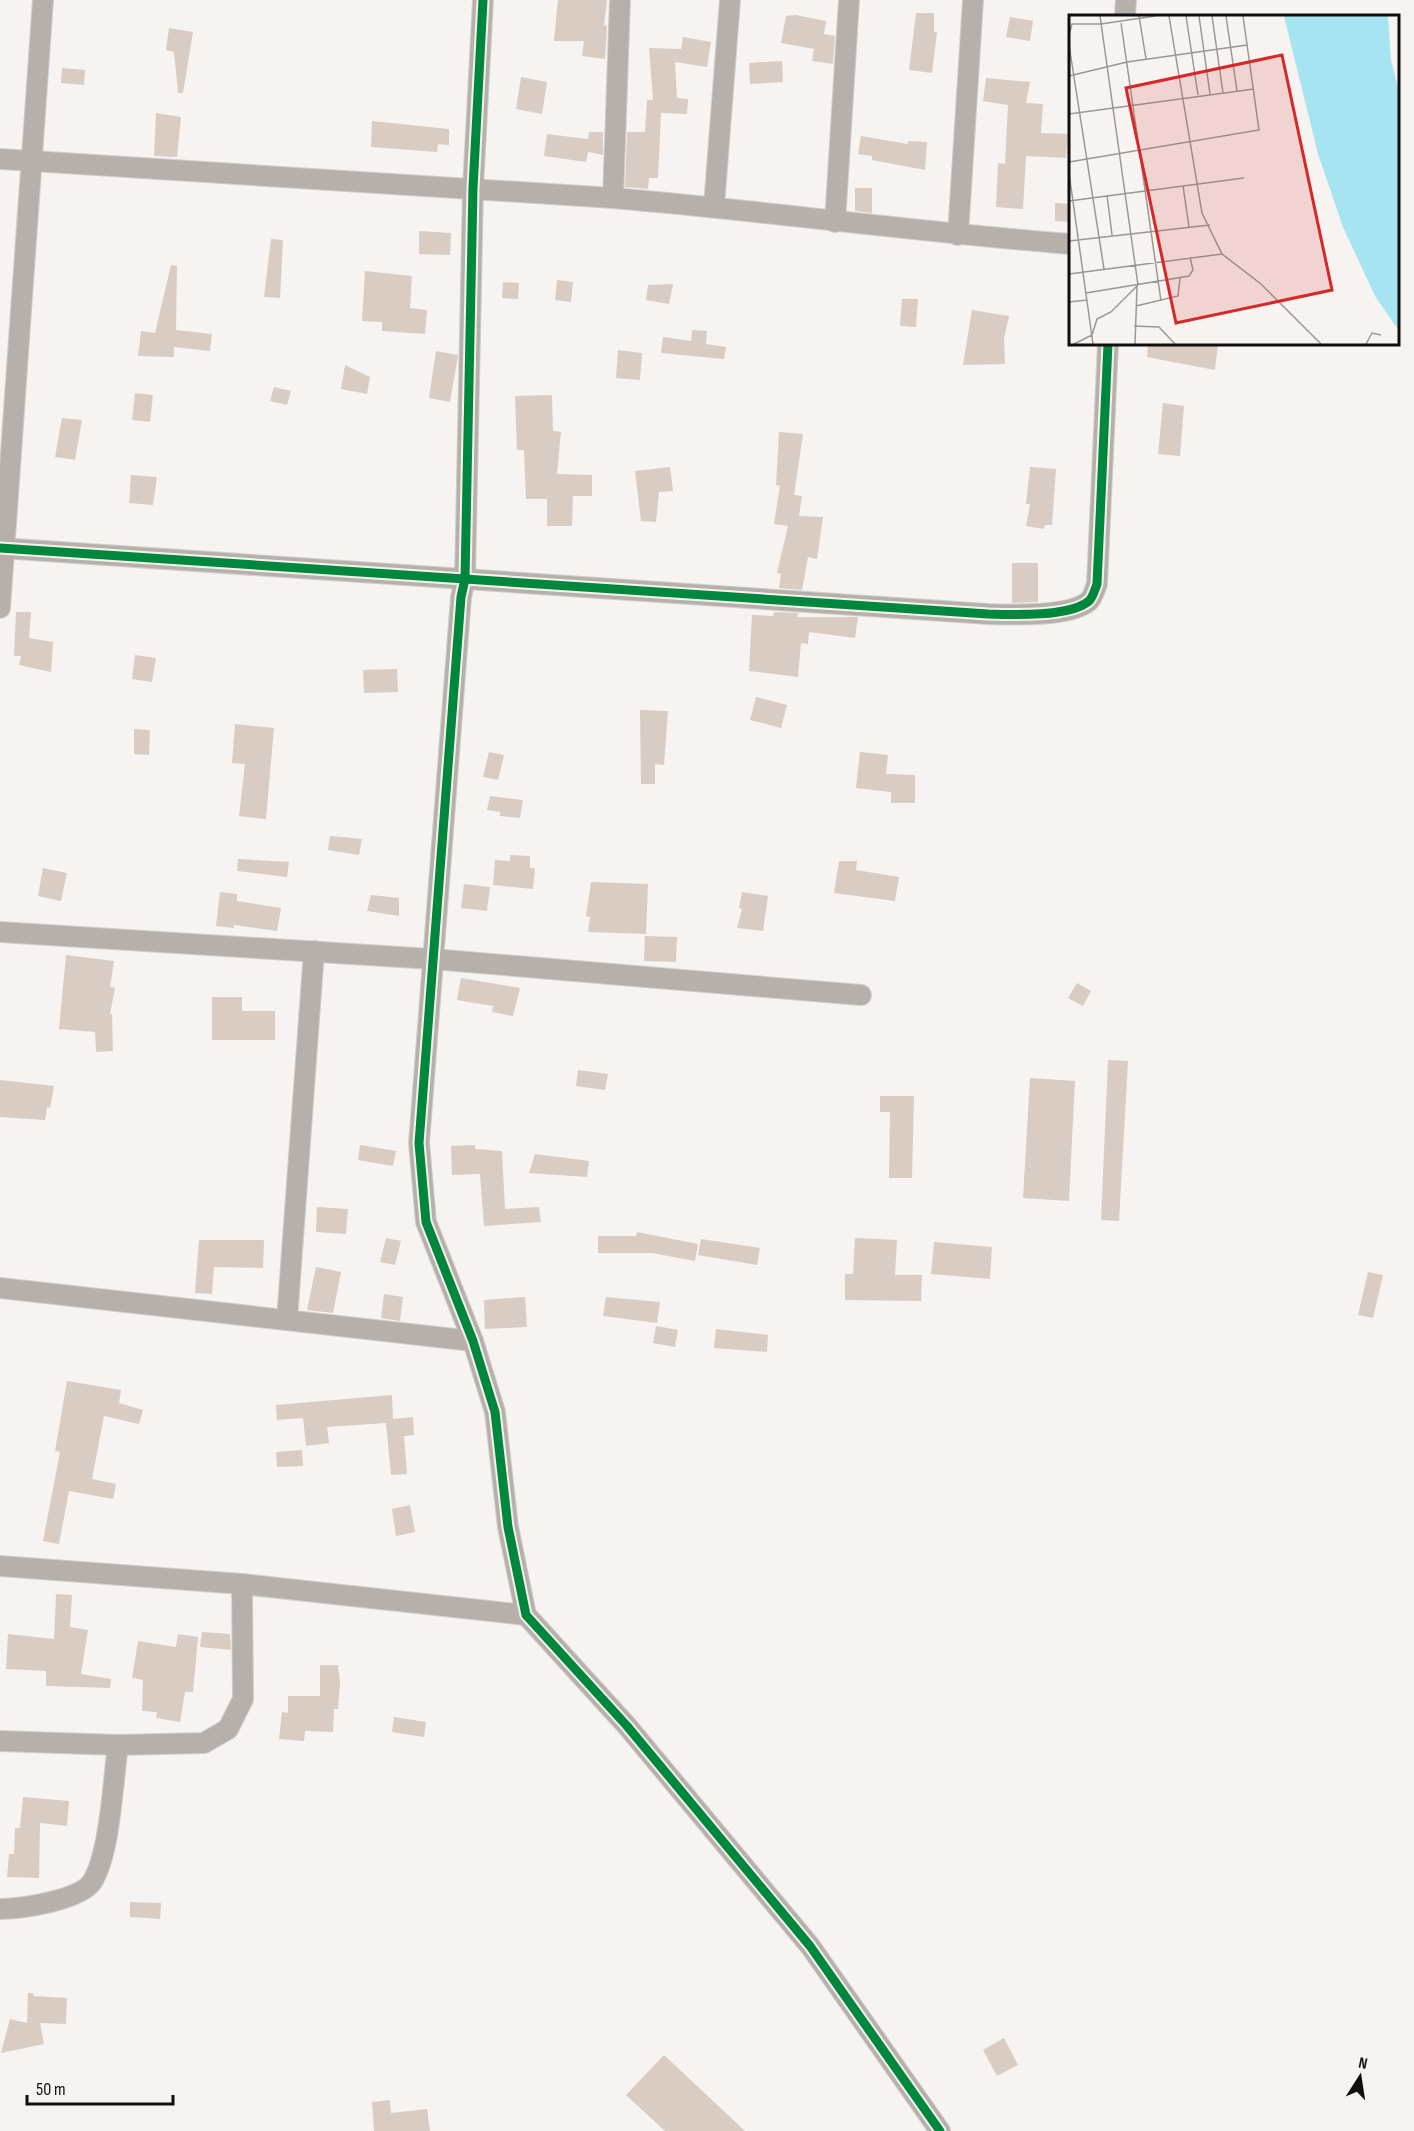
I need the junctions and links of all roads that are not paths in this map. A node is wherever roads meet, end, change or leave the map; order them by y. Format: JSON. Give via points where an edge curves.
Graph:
{"nodes":[{"id":1,"x":43,"y":0,"type":"edge"},
{"id":2,"x":483,"y":0,"type":"edge"},
{"id":3,"x":620,"y":0,"type":"edge"},
{"id":4,"x":730,"y":0,"type":"edge"},
{"id":5,"x":849,"y":0,"type":"edge"},
{"id":6,"x":973,"y":0,"type":"edge"},
{"id":7,"x":1126,"y":0,"type":"edge"},
{"id":8,"x":1125,"y":15,"type":"edge"},
{"id":9,"x":0,"y":159,"type":"edge"},
{"id":10,"x":33,"y":161,"type":"junction"},
{"id":11,"x":473,"y":188,"type":"junction"},
{"id":12,"x":613,"y":198,"type":"junction"},
{"id":13,"x":714,"y":206,"type":"junction"},
{"id":14,"x":835,"y":222,"type":"junction"},
{"id":15,"x":958,"y":235,"type":"junction"},
{"id":16,"x":1069,"y":244,"type":"edge"},
{"id":17,"x":1107,"y":345,"type":"edge"},
{"id":18,"x":3,"y":548,"type":"edge"},
{"id":19,"x":465,"y":579,"type":"junction"},
{"id":20,"x":0,"y":608,"type":"edge"},
{"id":21,"x":0,"y":932,"type":"edge"},
{"id":22,"x":314,"y":951,"type":"junction"},
{"id":23,"x":432,"y":959,"type":"junction"},
{"id":24,"x":861,"y":994,"type":"dead end"},
{"id":25,"x":0,"y":1288,"type":"edge"},
{"id":26,"x":287,"y":1320,"type":"junction"},
{"id":27,"x":473,"y":1341,"type":"junction"},
{"id":28,"x":0,"y":1566,"type":"edge"},
{"id":29,"x":242,"y":1584,"type":"junction"},
{"id":30,"x":526,"y":1615,"type":"junction"},
{"id":31,"x":0,"y":1741,"type":"edge"},
{"id":32,"x":118,"y":1745,"type":"junction"},
{"id":33,"x":0,"y":1909,"type":"edge"},
{"id":34,"x":940,"y":2131,"type":"edge"}],
"edges":[{"from":1,"to":10,"type":"street"},
{"from":2,"to":11,"type":"street"},
{"from":3,"to":12,"type":"street"},
{"from":4,"to":13,"type":"street"},
{"from":5,"to":14,"type":"street"},
{"from":6,"to":15,"type":"street"},
{"from":7,"to":8,"type":"street"},
{"from":9,"to":10,"type":"street"},
{"from":10,"to":11,"type":"street"},
{"from":10,"to":18,"type":"street"},
{"from":11,"to":12,"type":"street"},
{"from":11,"to":19,"type":"street"},
{"from":12,"to":13,"type":"street"},
{"from":13,"to":14,"type":"street"},
{"from":14,"to":15,"type":"street"},
{"from":15,"to":16,"type":"street"},
{"from":17,"to":19,"type":"street","via":[[1097,584],[1090,600],[1077,608],[1024,615],[988,614]]},
{"from":18,"to":19,"type":"street"},
{"from":18,"to":20,"type":"street"},
{"from":19,"to":23,"type":"street"},
{"from":21,"to":22,"type":"street"},
{"from":22,"to":23,"type":"street"},
{"from":22,"to":26,"type":"street"},
{"from":23,"to":24,"type":"street"},
{"from":23,"to":27,"type":"street","via":[[419,1143],[426,1222]]},
{"from":25,"to":26,"type":"street"},
{"from":26,"to":27,"type":"street"},
{"from":27,"to":30,"type":"street","via":[[495,1413],[508,1527]]},
{"from":28,"to":29,"type":"street"},
{"from":29,"to":30,"type":"street"},
{"from":29,"to":32,"type":"street","via":[[243,1699],[228,1729],[204,1743]]},
{"from":30,"to":34,"type":"street","via":[[627,1726],[810,1946]]},
{"from":31,"to":32,"type":"street"},
{"from":32,"to":33,"type":"street","via":[[102,1857],[91,1884],[66,1898]]}]}
